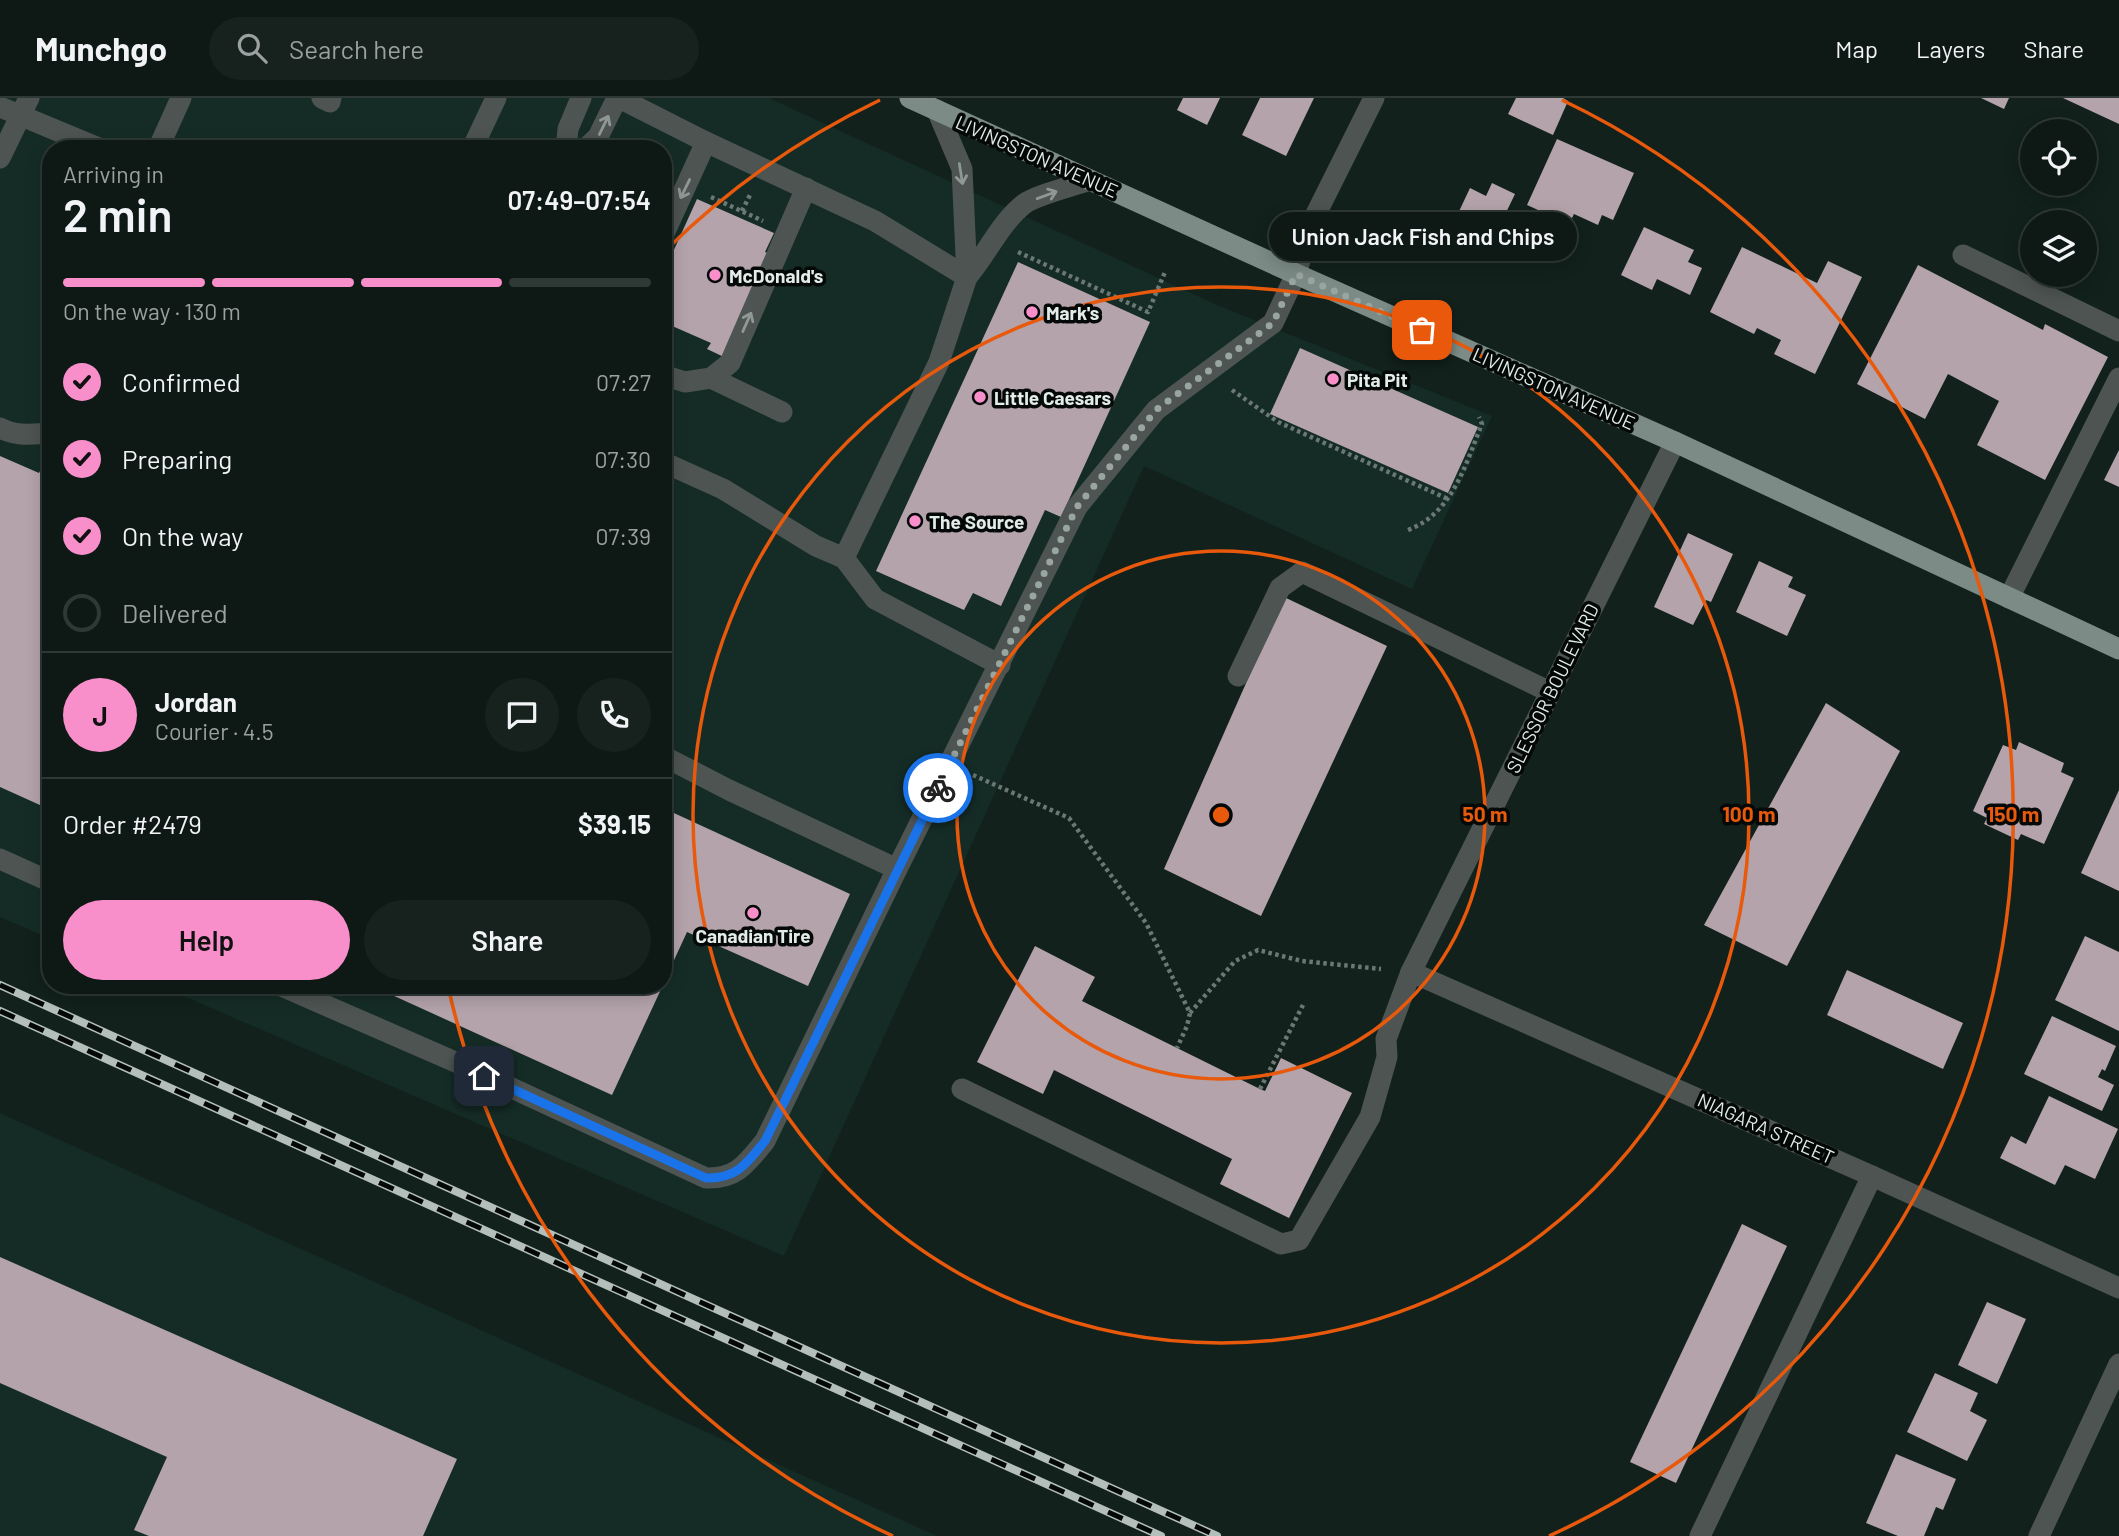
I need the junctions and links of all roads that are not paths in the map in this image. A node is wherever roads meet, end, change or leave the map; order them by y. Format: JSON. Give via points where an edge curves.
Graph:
{"nodes":[{"id":1,"x":181,"y":98,"type":"edge"},
{"id":2,"x":322,"y":98,"type":"edge"},
{"id":3,"x":331,"y":98,"type":"edge"},
{"id":4,"x":496,"y":98,"type":"edge"},
{"id":5,"x":581,"y":98,"type":"edge"},
{"id":6,"x":618,"y":98,"type":"edge"},
{"id":7,"x":910,"y":98,"type":"edge"},
{"id":8,"x":1374,"y":98,"type":"edge"},
{"id":9,"x":25,"y":106,"type":"edge"},
{"id":10,"x":0,"y":107,"type":"edge"},
{"id":11,"x":937,"y":110,"type":"junction"},
{"id":12,"x":85,"y":140,"type":"edge"},
{"id":13,"x":162,"y":140,"type":"edge"},
{"id":14,"x":476,"y":140,"type":"edge"},
{"id":15,"x":567,"y":140,"type":"edge"},
{"id":16,"x":595,"y":140,"type":"edge"},
{"id":17,"x":706,"y":142,"type":"junction"},
{"id":18,"x":0,"y":158,"type":"edge"},
{"id":19,"x":1090,"y":180,"type":"junction"},
{"id":20,"x":806,"y":188,"type":"junction"},
{"id":21,"x":672,"y":216,"type":"edge"},
{"id":22,"x":1963,"y":255,"type":"dead end"},
{"id":23,"x":1296,"y":274,"type":"junction"},
{"id":24,"x":967,"y":277,"type":"junction"},
{"id":25,"x":2119,"y":331,"type":"edge"},
{"id":26,"x":672,"y":378,"type":"edge"},
{"id":27,"x":711,"y":378,"type":"junction"},
{"id":28,"x":2119,"y":378,"type":"edge"},
{"id":29,"x":782,"y":412,"type":"dead end"},
{"id":30,"x":0,"y":428,"type":"edge"},
{"id":31,"x":42,"y":434,"type":"edge"},
{"id":32,"x":1675,"y":442,"type":"junction"},
{"id":33,"x":672,"y":466,"type":"edge"},
{"id":34,"x":844,"y":558,"type":"junction"},
{"id":35,"x":2009,"y":598,"type":"junction"},
{"id":36,"x":2119,"y":649,"type":"edge"},
{"id":37,"x":1000,"y":665,"type":"junction"},
{"id":38,"x":1238,"y":676,"type":"dead end"},
{"id":39,"x":1550,"y":692,"type":"junction"},
{"id":40,"x":672,"y":760,"type":"edge"},
{"id":41,"x":0,"y":859,"type":"edge"},
{"id":42,"x":897,"y":869,"type":"junction"},
{"id":43,"x":42,"y":878,"type":"edge"},
{"id":44,"x":1411,"y":972,"type":"junction"},
{"id":45,"x":300,"y":994,"type":"edge"},
{"id":46,"x":962,"y":1089,"type":"dead end"},
{"id":47,"x":1872,"y":1175,"type":"junction"},
{"id":48,"x":2119,"y":1288,"type":"edge"},
{"id":49,"x":2119,"y":1364,"type":"edge"},
{"id":50,"x":1700,"y":1536,"type":"edge"},
{"id":51,"x":2039,"y":1536,"type":"edge"}],
"edges":[{"from":1,"to":13,"type":"street"},
{"from":2,"to":3,"type":"street","via":[[330,102]]},
{"from":4,"to":14,"type":"street"},
{"from":5,"to":15,"type":"street"},
{"from":16,"to":6,"type":"street","one_way":true},
{"from":6,"to":17,"type":"street"},
{"from":7,"to":11,"type":"main road","name":"LIVINGSTON AVENUE"},
{"from":8,"to":23,"type":"street","via":[[1311,224]]},
{"from":9,"to":10,"type":"street"},
{"from":9,"to":12,"type":"street"},
{"from":9,"to":18,"type":"street"},
{"from":11,"to":19,"type":"main road","name":"LIVINGSTON AVENUE"},
{"from":11,"to":24,"type":"street","one_way":true,"via":[[962,169]]},
{"from":17,"to":20,"type":"street"},
{"from":17,"to":21,"type":"street","one_way":true},
{"from":19,"to":23,"type":"main road","name":"LIVINGSTON AVENUE"},
{"from":24,"to":19,"type":"street","one_way":true,"via":[[1025,203]]},
{"from":20,"to":24,"type":"street","via":[[875,221]]},
{"from":27,"to":20,"type":"street","one_way":true,"via":[[730,362]]},
{"from":22,"to":25,"type":"street"},
{"from":23,"to":32,"type":"main road","name":"LIVINGSTON AVENUE"},
{"from":23,"to":37,"type":"street","via":[[1273,323],[1156,410],[1077,507]]},
{"from":24,"to":34,"type":"street","via":[[939,362]]},
{"from":26,"to":27,"type":"street","via":[[685,382]]},
{"from":27,"to":29,"type":"street"},
{"from":28,"to":35,"type":"street"},
{"from":30,"to":31,"type":"street","via":[[9,433]]},
{"from":32,"to":35,"type":"main road","name":"LIVINGSTON AVENUE"},
{"from":32,"to":39,"type":"street","name":"SLESSOR BOULEVARD"},
{"from":33,"to":34,"type":"street","via":[[723,489],[816,547]]},
{"from":34,"to":37,"type":"street","via":[[875,598]]},
{"from":35,"to":36,"type":"main road","name":"LIVINGSTON AVENUE"},
{"from":37,"to":42,"type":"street"},
{"from":38,"to":39,"type":"street","via":[[1280,588],[1302,572]]},
{"from":39,"to":44,"type":"street","name":"SLESSOR BOULEVARD"},
{"from":40,"to":42,"type":"street"},
{"from":41,"to":43,"type":"street"},
{"from":42,"to":45,"type":"street","via":[[765,1141],[742,1168],[722,1179],[706,1178]]},
{"from":44,"to":46,"type":"street","name":"SLESSOR BOULEVARD","via":[[1386,1039],[1387,1057],[1370,1117],[1298,1240],[1281,1244]]},
{"from":44,"to":47,"type":"street","name":"NIAGARA STREET"},
{"from":47,"to":48,"type":"street","name":"NIAGARA STREET"},
{"from":47,"to":50,"type":"street"},
{"from":49,"to":51,"type":"street"}]}
